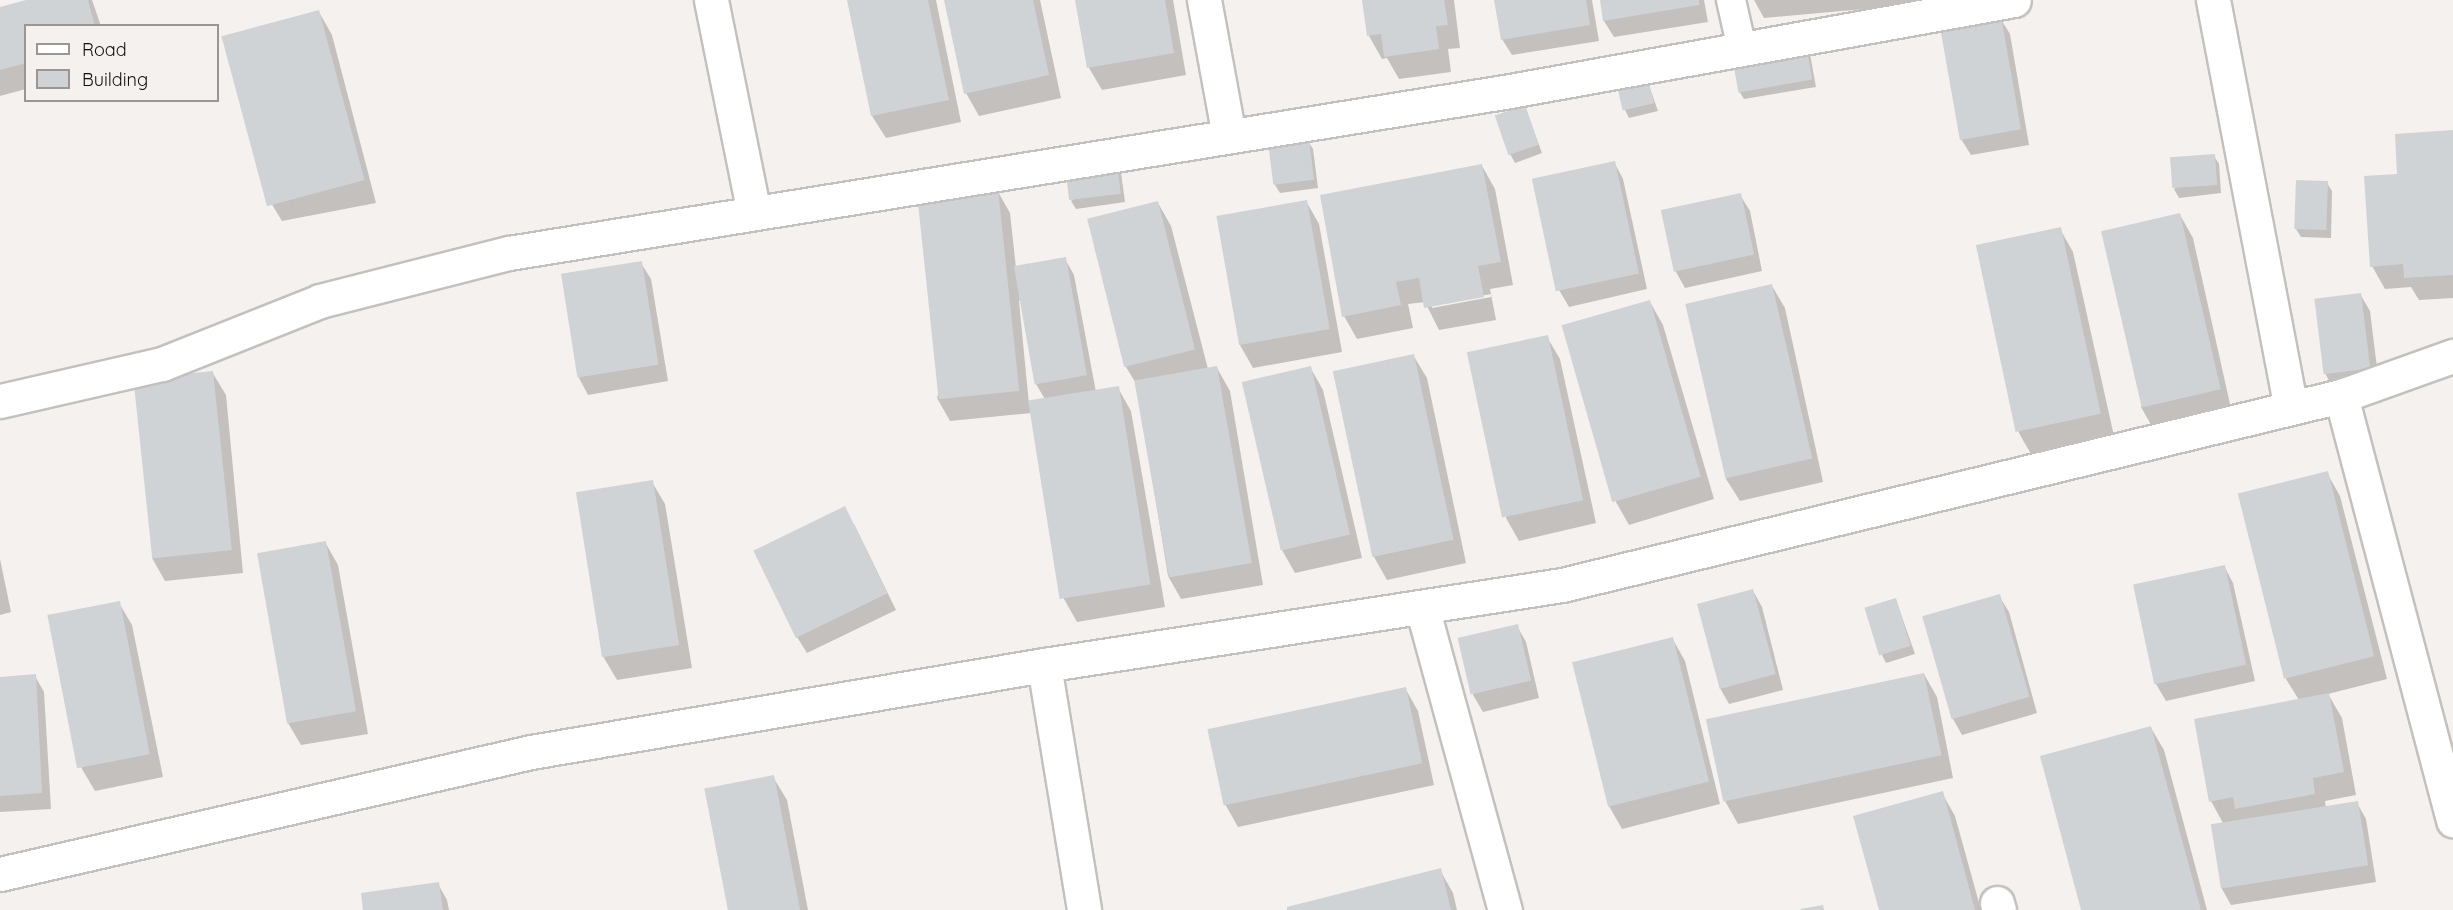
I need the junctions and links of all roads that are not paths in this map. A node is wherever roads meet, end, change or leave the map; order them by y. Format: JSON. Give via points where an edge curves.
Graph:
{"nodes":[{"id":1,"x":711,"y":0,"type":"edge"},
{"id":2,"x":1204,"y":0,"type":"edge"},
{"id":3,"x":1731,"y":0,"type":"edge"},
{"id":4,"x":2014,"y":0,"type":"edge"},
{"id":5,"x":2213,"y":0,"type":"edge"},
{"id":6,"x":1742,"y":49,"type":"junction"},
{"id":7,"x":1229,"y":136,"type":"junction"},
{"id":8,"x":754,"y":213,"type":"junction"},
{"id":9,"x":2453,"y":356,"type":"edge"},
{"id":10,"x":2341,"y":396,"type":"junction"},
{"id":11,"x":0,"y":401,"type":"edge"},
{"id":12,"x":2291,"y":408,"type":"junction"},
{"id":13,"x":1422,"y":607,"type":"junction"},
{"id":14,"x":1044,"y":665,"type":"junction"},
{"id":15,"x":2453,"y":820,"type":"edge"},
{"id":16,"x":0,"y":874,"type":"edge"},
{"id":17,"x":1084,"y":910,"type":"edge"},
{"id":18,"x":1505,"y":910,"type":"edge"}],
"edges":[{"from":1,"to":8,"type":"street"},
{"from":2,"to":7,"type":"street"},
{"from":3,"to":6,"type":"lane"},
{"from":4,"to":6,"type":"street"},
{"from":5,"to":12,"type":"street"},
{"from":6,"to":7,"type":"street"},
{"from":7,"to":8,"type":"street"},
{"from":8,"to":11,"type":"street","via":[[498,256],[320,301],[162,364]]},
{"from":9,"to":10,"type":"street"},
{"from":10,"to":12,"type":"street"},
{"from":10,"to":15,"type":"street"},
{"from":12,"to":13,"type":"street","via":[[1562,585]]},
{"from":13,"to":14,"type":"street"},
{"from":13,"to":18,"type":"street"},
{"from":14,"to":16,"type":"street","via":[[531,752]]},
{"from":14,"to":17,"type":"street"}]}
